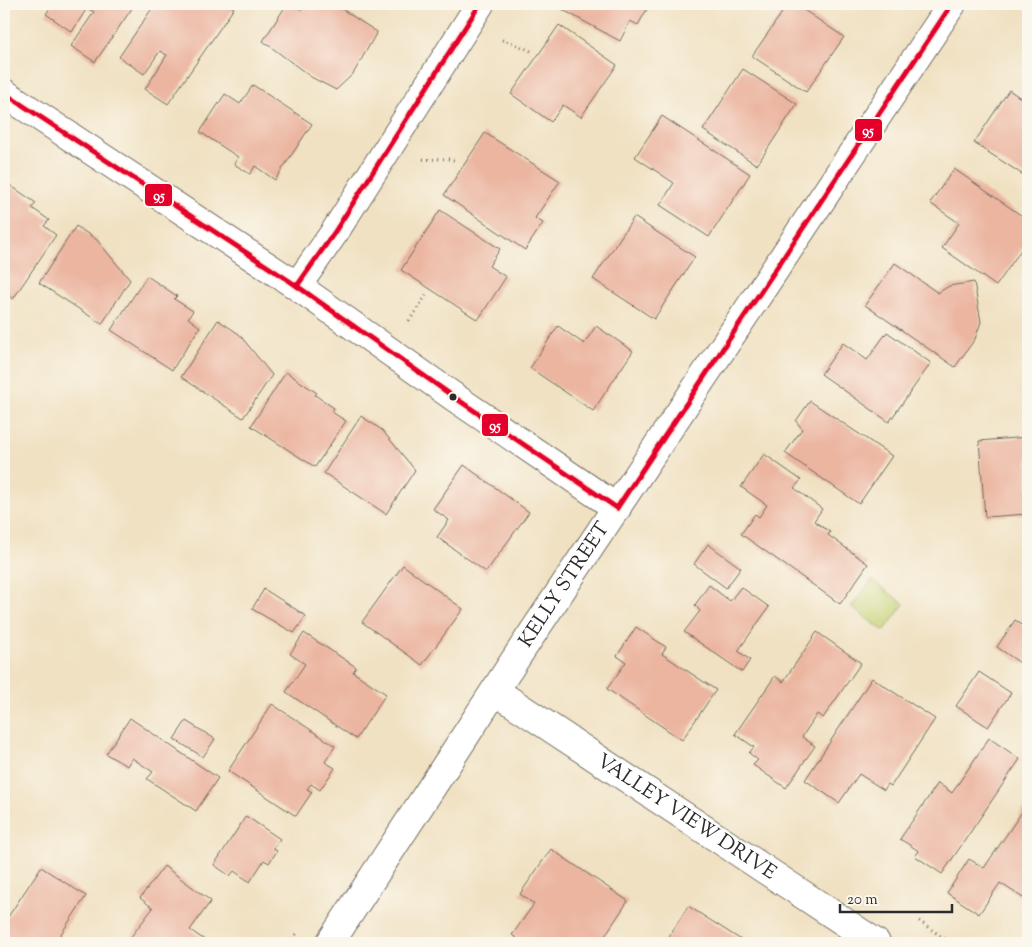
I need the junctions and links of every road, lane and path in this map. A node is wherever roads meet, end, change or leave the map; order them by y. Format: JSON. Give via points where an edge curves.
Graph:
{"nodes":[{"id":1,"x":480,"y":4,"type":"edge"},
{"id":2,"x":952,"y":4,"type":"edge"},
{"id":3,"x":502,"y":40,"type":"dead end"},
{"id":4,"x":533,"y":52,"type":"dead end"},
{"id":5,"x":4,"y":93,"type":"edge"},
{"id":6,"x":423,"y":159,"type":"dead end"},
{"id":7,"x":456,"y":161,"type":"dead end"},
{"id":8,"x":297,"y":286,"type":"junction"},
{"id":9,"x":427,"y":294,"type":"dead end"},
{"id":10,"x":410,"y":320,"type":"dead end"},
{"id":11,"x":617,"y":508,"type":"junction"},
{"id":12,"x":495,"y":691,"type":"junction"},
{"id":13,"x":919,"y":921,"type":"dead end"},
{"id":14,"x":330,"y":943,"type":"edge"},
{"id":15,"x":876,"y":943,"type":"edge"},
{"id":16,"x":951,"y":943,"type":"edge"}],
"edges":[{"from":1,"to":8,"type":"street"},
{"from":2,"to":11,"type":"street","name":"KELLY STREET"},
{"from":3,"to":4,"type":"path"},
{"from":5,"to":8,"type":"street"},
{"from":6,"to":7,"type":"path","via":[[448,158]]},
{"from":8,"to":11,"type":"street"},
{"from":9,"to":10,"type":"path"},
{"from":11,"to":12,"type":"street","name":"KELLY STREET"},
{"from":12,"to":14,"type":"street","name":"KELLY STREET"},
{"from":12,"to":15,"type":"street","name":"VALLEY VIEW DRIVE"},
{"from":13,"to":16,"type":"path"}]}
